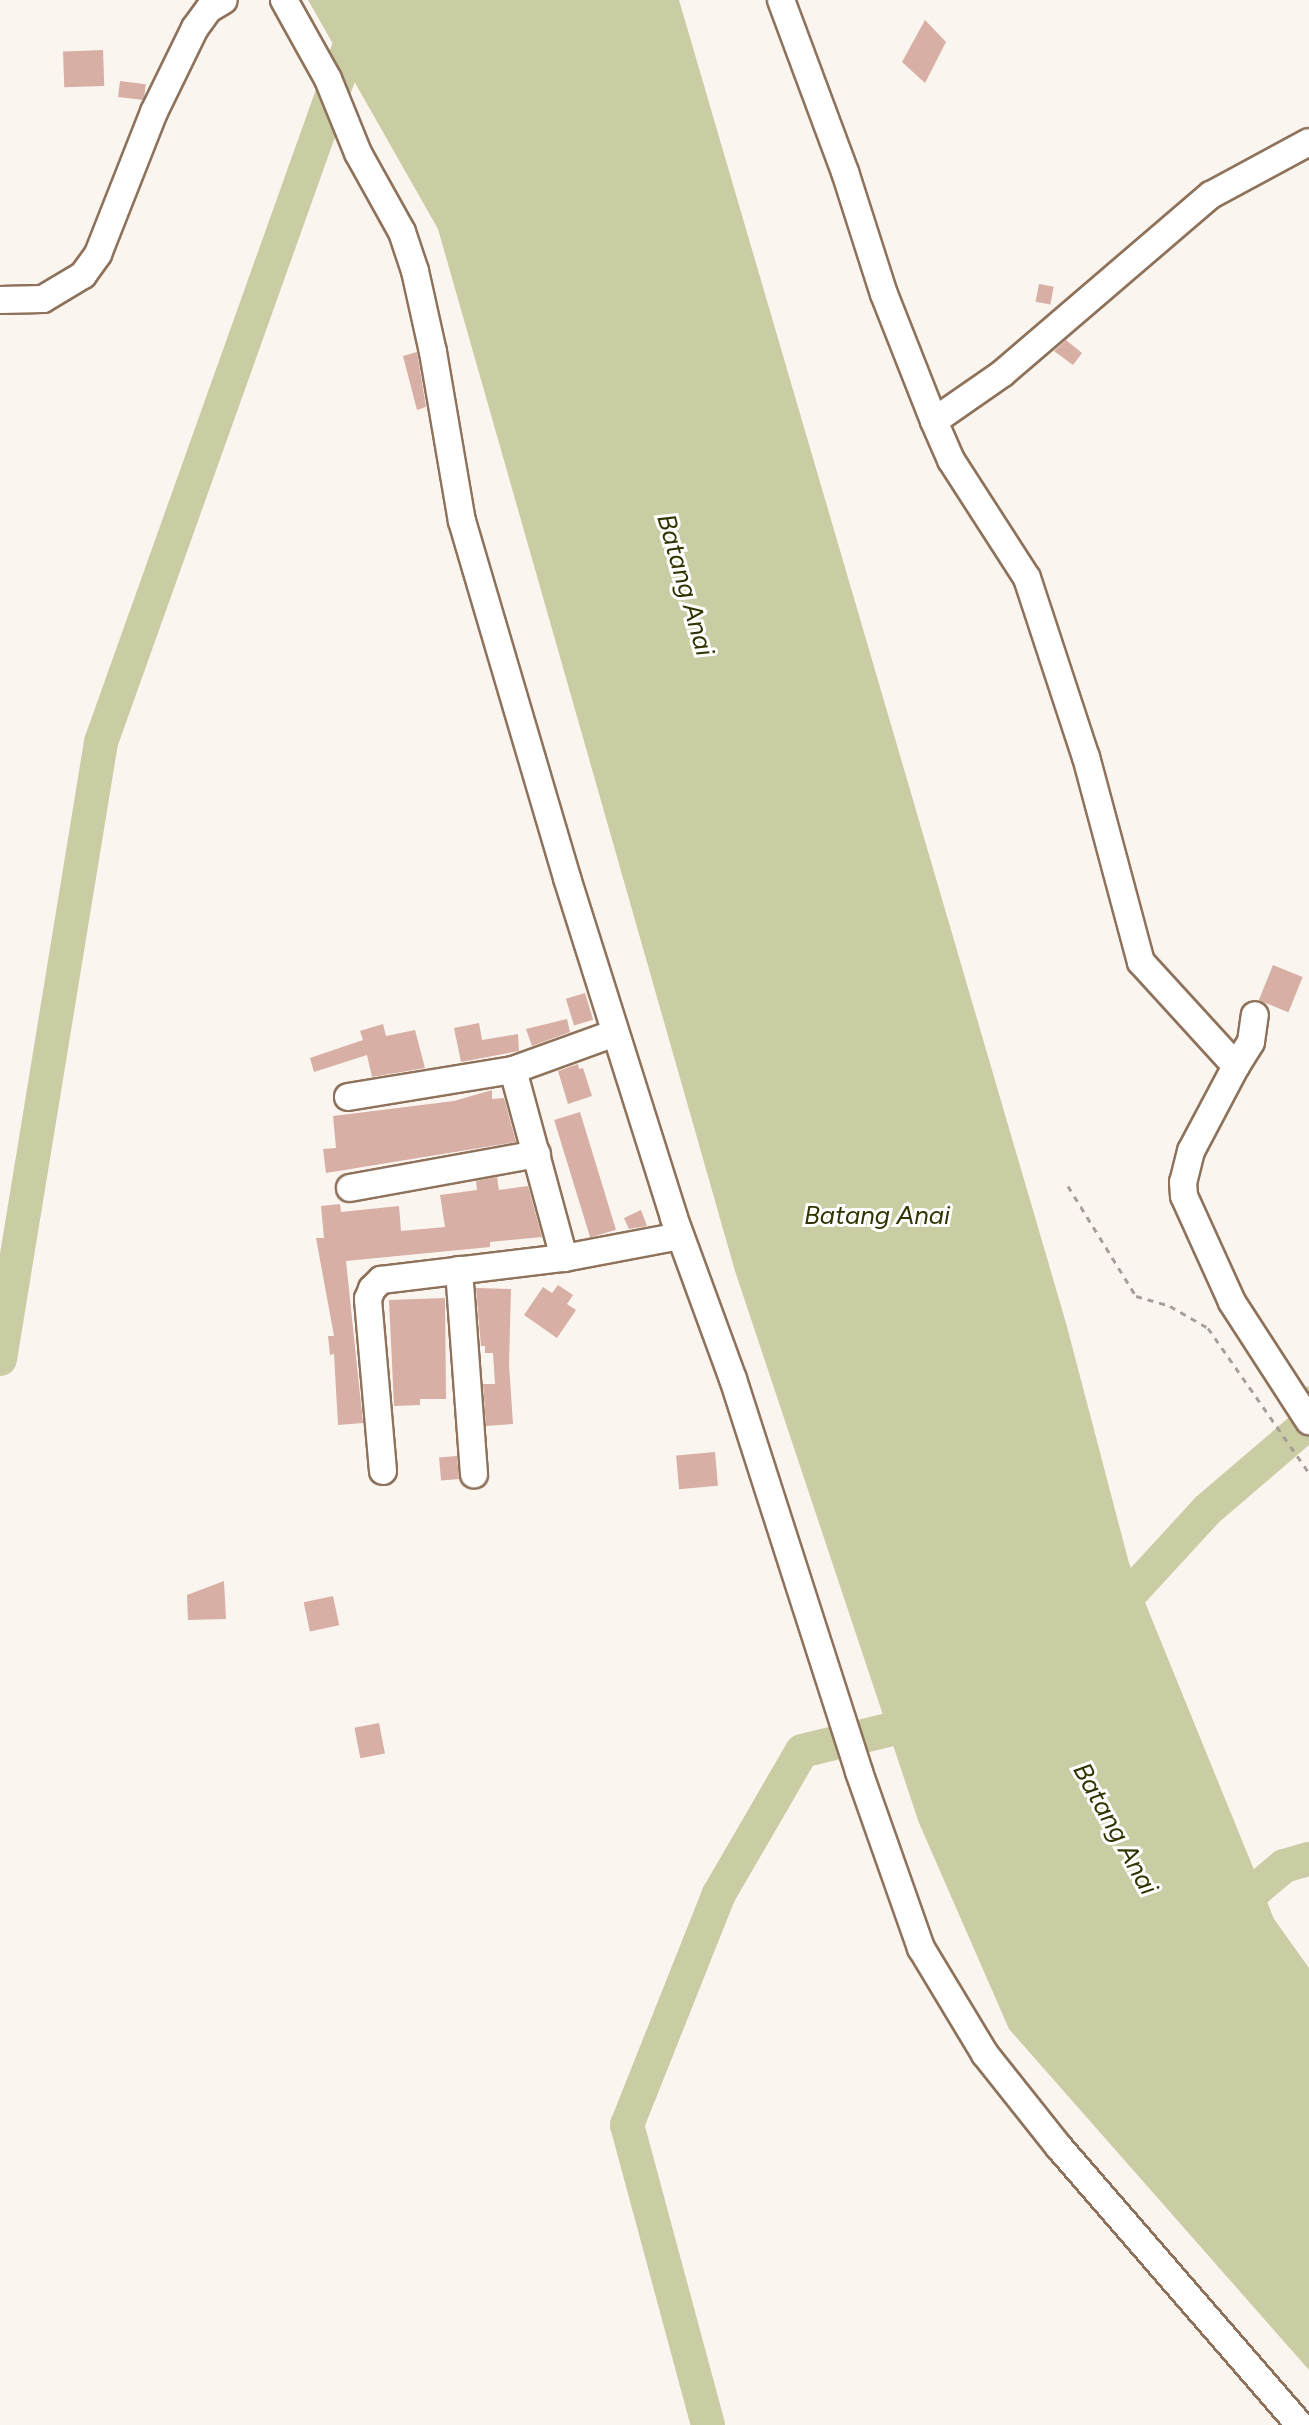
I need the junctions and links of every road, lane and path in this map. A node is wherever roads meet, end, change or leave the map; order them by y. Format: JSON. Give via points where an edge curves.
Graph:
{"nodes":[{"id":1,"x":224,"y":0,"type":"edge"},
{"id":2,"x":284,"y":0,"type":"edge"},
{"id":3,"x":781,"y":0,"type":"edge"},
{"id":4,"x":1309,"y":142,"type":"edge"},
{"id":5,"x":0,"y":300,"type":"edge"},
{"id":6,"x":934,"y":421,"type":"junction"},
{"id":7,"x":1255,"y":1015,"type":"dead end"},
{"id":8,"x":615,"y":1033,"type":"junction"},
{"id":9,"x":1236,"y":1066,"type":"junction"},
{"id":10,"x":513,"y":1070,"type":"junction"},
{"id":11,"x":348,"y":1097,"type":"dead end"},
{"id":12,"x":537,"y":1154,"type":"junction"},
{"id":13,"x":1068,"y":1186,"type":"dead end"},
{"id":14,"x":350,"y":1188,"type":"dead end"},
{"id":15,"x":680,"y":1236,"type":"junction"},
{"id":16,"x":564,"y":1258,"type":"junction"},
{"id":17,"x":459,"y":1270,"type":"junction"},
{"id":18,"x":1309,"y":1421,"type":"edge"},
{"id":19,"x":383,"y":1471,"type":"dead end"},
{"id":20,"x":1309,"y":1473,"type":"edge"},
{"id":21,"x":474,"y":1474,"type":"dead end"},
{"id":22,"x":1300,"y":2425,"type":"edge"}],
"edges":[{"from":1,"to":5,"type":"street","via":[[195,28],[154,112],[98,254],[83,275],[43,299]]},
{"from":2,"to":8,"type":"street","via":[[402,232],[415,271],[462,521]]},
{"from":3,"to":6,"type":"street"},
{"from":4,"to":6,"type":"street","via":[[1211,195],[1003,373]]},
{"from":6,"to":9,"type":"street","via":[[951,460],[1027,578],[1086,757],[1141,962]]},
{"from":7,"to":9,"type":"street","via":[[1251,1042]]},
{"from":8,"to":10,"type":"street"},
{"from":8,"to":15,"type":"street"},
{"from":9,"to":18,"type":"street","via":[[1191,1151],[1184,1196],[1232,1302]]},
{"from":10,"to":11,"type":"street"},
{"from":10,"to":12,"type":"street"},
{"from":12,"to":14,"type":"street"},
{"from":12,"to":16,"type":"street"},
{"from":13,"to":20,"type":"path","via":[[1136,1296],[1170,1306],[1208,1328]]},
{"from":15,"to":16,"type":"street"},
{"from":15,"to":22,"type":"street","via":[[733,1379],[921,1948],[985,2054]]},
{"from":16,"to":17,"type":"street"},
{"from":17,"to":19,"type":"street","via":[[381,1280],[368,1299]]},
{"from":17,"to":21,"type":"street"}]}
